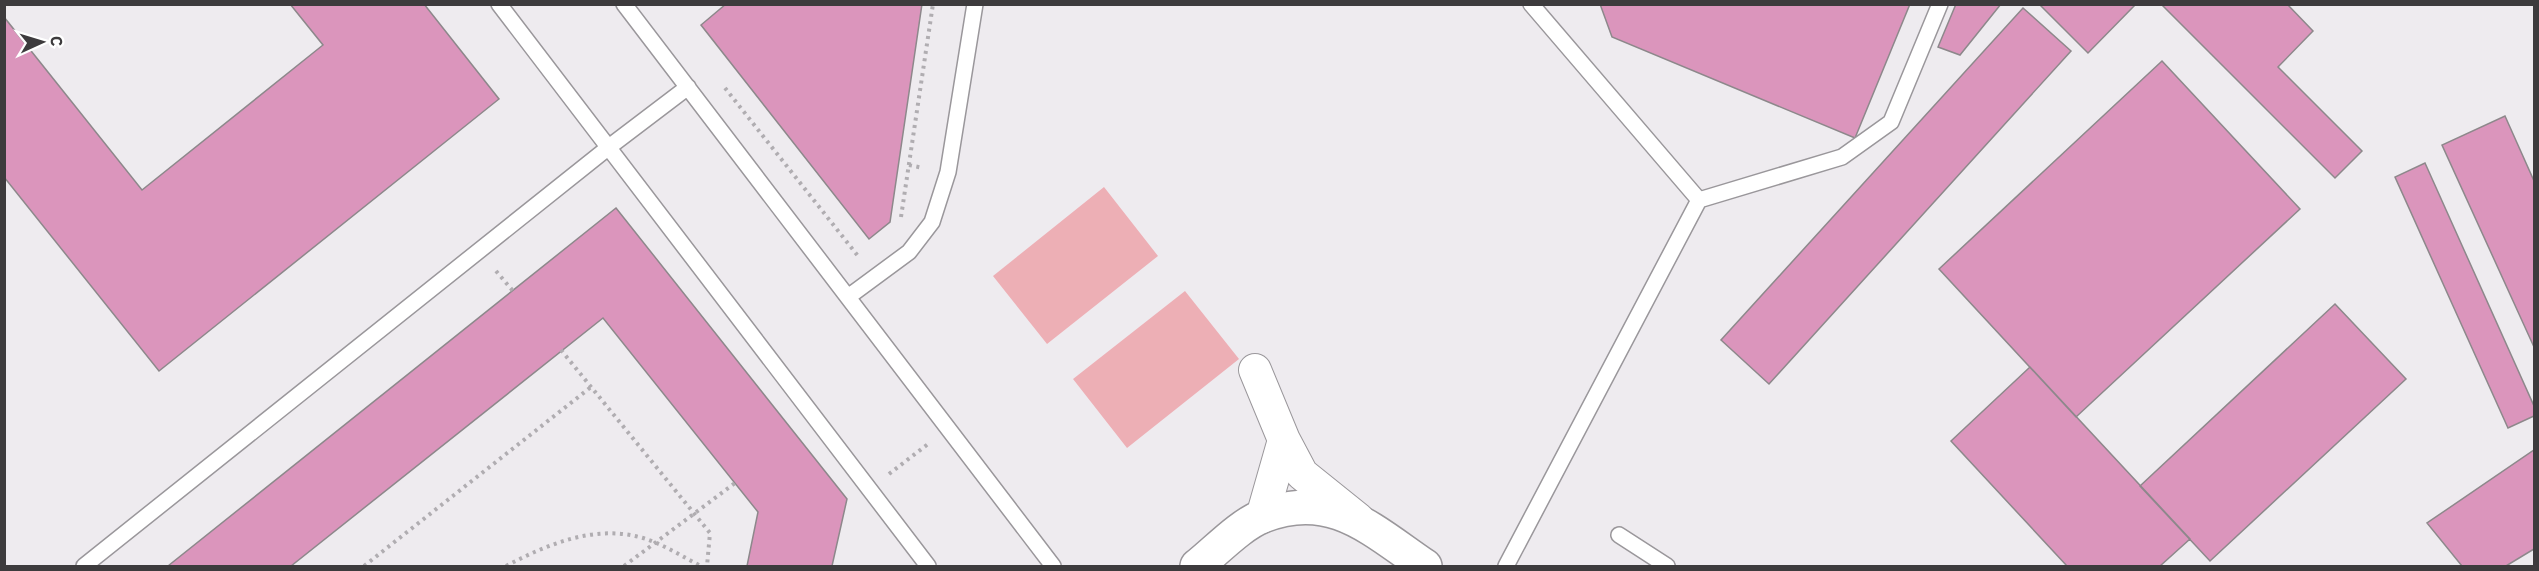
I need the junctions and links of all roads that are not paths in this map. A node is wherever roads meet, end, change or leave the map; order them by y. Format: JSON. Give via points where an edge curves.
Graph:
{"nodes":[{"id":1,"x":500,"y":4,"type":"edge"},
{"id":2,"x":624,"y":4,"type":"edge"},
{"id":3,"x":975,"y":4,"type":"edge"},
{"id":4,"x":1531,"y":4,"type":"edge"},
{"id":5,"x":1940,"y":4,"type":"edge"},
{"id":6,"x":688,"y":87,"type":"junction"},
{"id":7,"x":609,"y":147,"type":"junction"},
{"id":8,"x":1699,"y":200,"type":"junction"},
{"id":9,"x":848,"y":297,"type":"junction"},
{"id":10,"x":1255,"y":370,"type":"dead end"},
{"id":11,"x":1284,"y":440,"type":"junction"},
{"id":12,"x":1262,"y":517,"type":"junction"},
{"id":13,"x":1366,"y":525,"type":"junction"},
{"id":14,"x":1619,"y":535,"type":"dead end"},
{"id":15,"x":1203,"y":561,"type":"edge"},
{"id":16,"x":84,"y":567,"type":"edge"},
{"id":17,"x":928,"y":567,"type":"edge"},
{"id":18,"x":1053,"y":567,"type":"edge"},
{"id":19,"x":1425,"y":567,"type":"edge"},
{"id":20,"x":1506,"y":567,"type":"edge"},
{"id":21,"x":1667,"y":567,"type":"edge"}],
"edges":[{"from":1,"to":7,"type":"lane"},
{"from":2,"to":6,"type":"lane"},
{"from":3,"to":9,"type":"lane","via":[[948,172],[932,222],[909,252]]},
{"from":4,"to":8,"type":"lane"},
{"from":5,"to":8,"type":"lane","via":[[1891,122],[1842,157]]},
{"from":6,"to":7,"type":"lane"},
{"from":6,"to":9,"type":"lane"},
{"from":7,"to":16,"type":"lane"},
{"from":7,"to":17,"type":"lane"},
{"from":8,"to":20,"type":"lane"},
{"from":9,"to":18,"type":"lane"},
{"from":10,"to":11,"type":"street"},
{"from":11,"to":12,"type":"street"},
{"from":11,"to":13,"type":"street","via":[[1302,474]]},
{"from":12,"to":13,"type":"street","via":[[1301,507],[1332,509]]},
{"from":12,"to":15,"type":"street"},
{"from":13,"to":19,"type":"street"},
{"from":14,"to":21,"type":"lane"}]}
